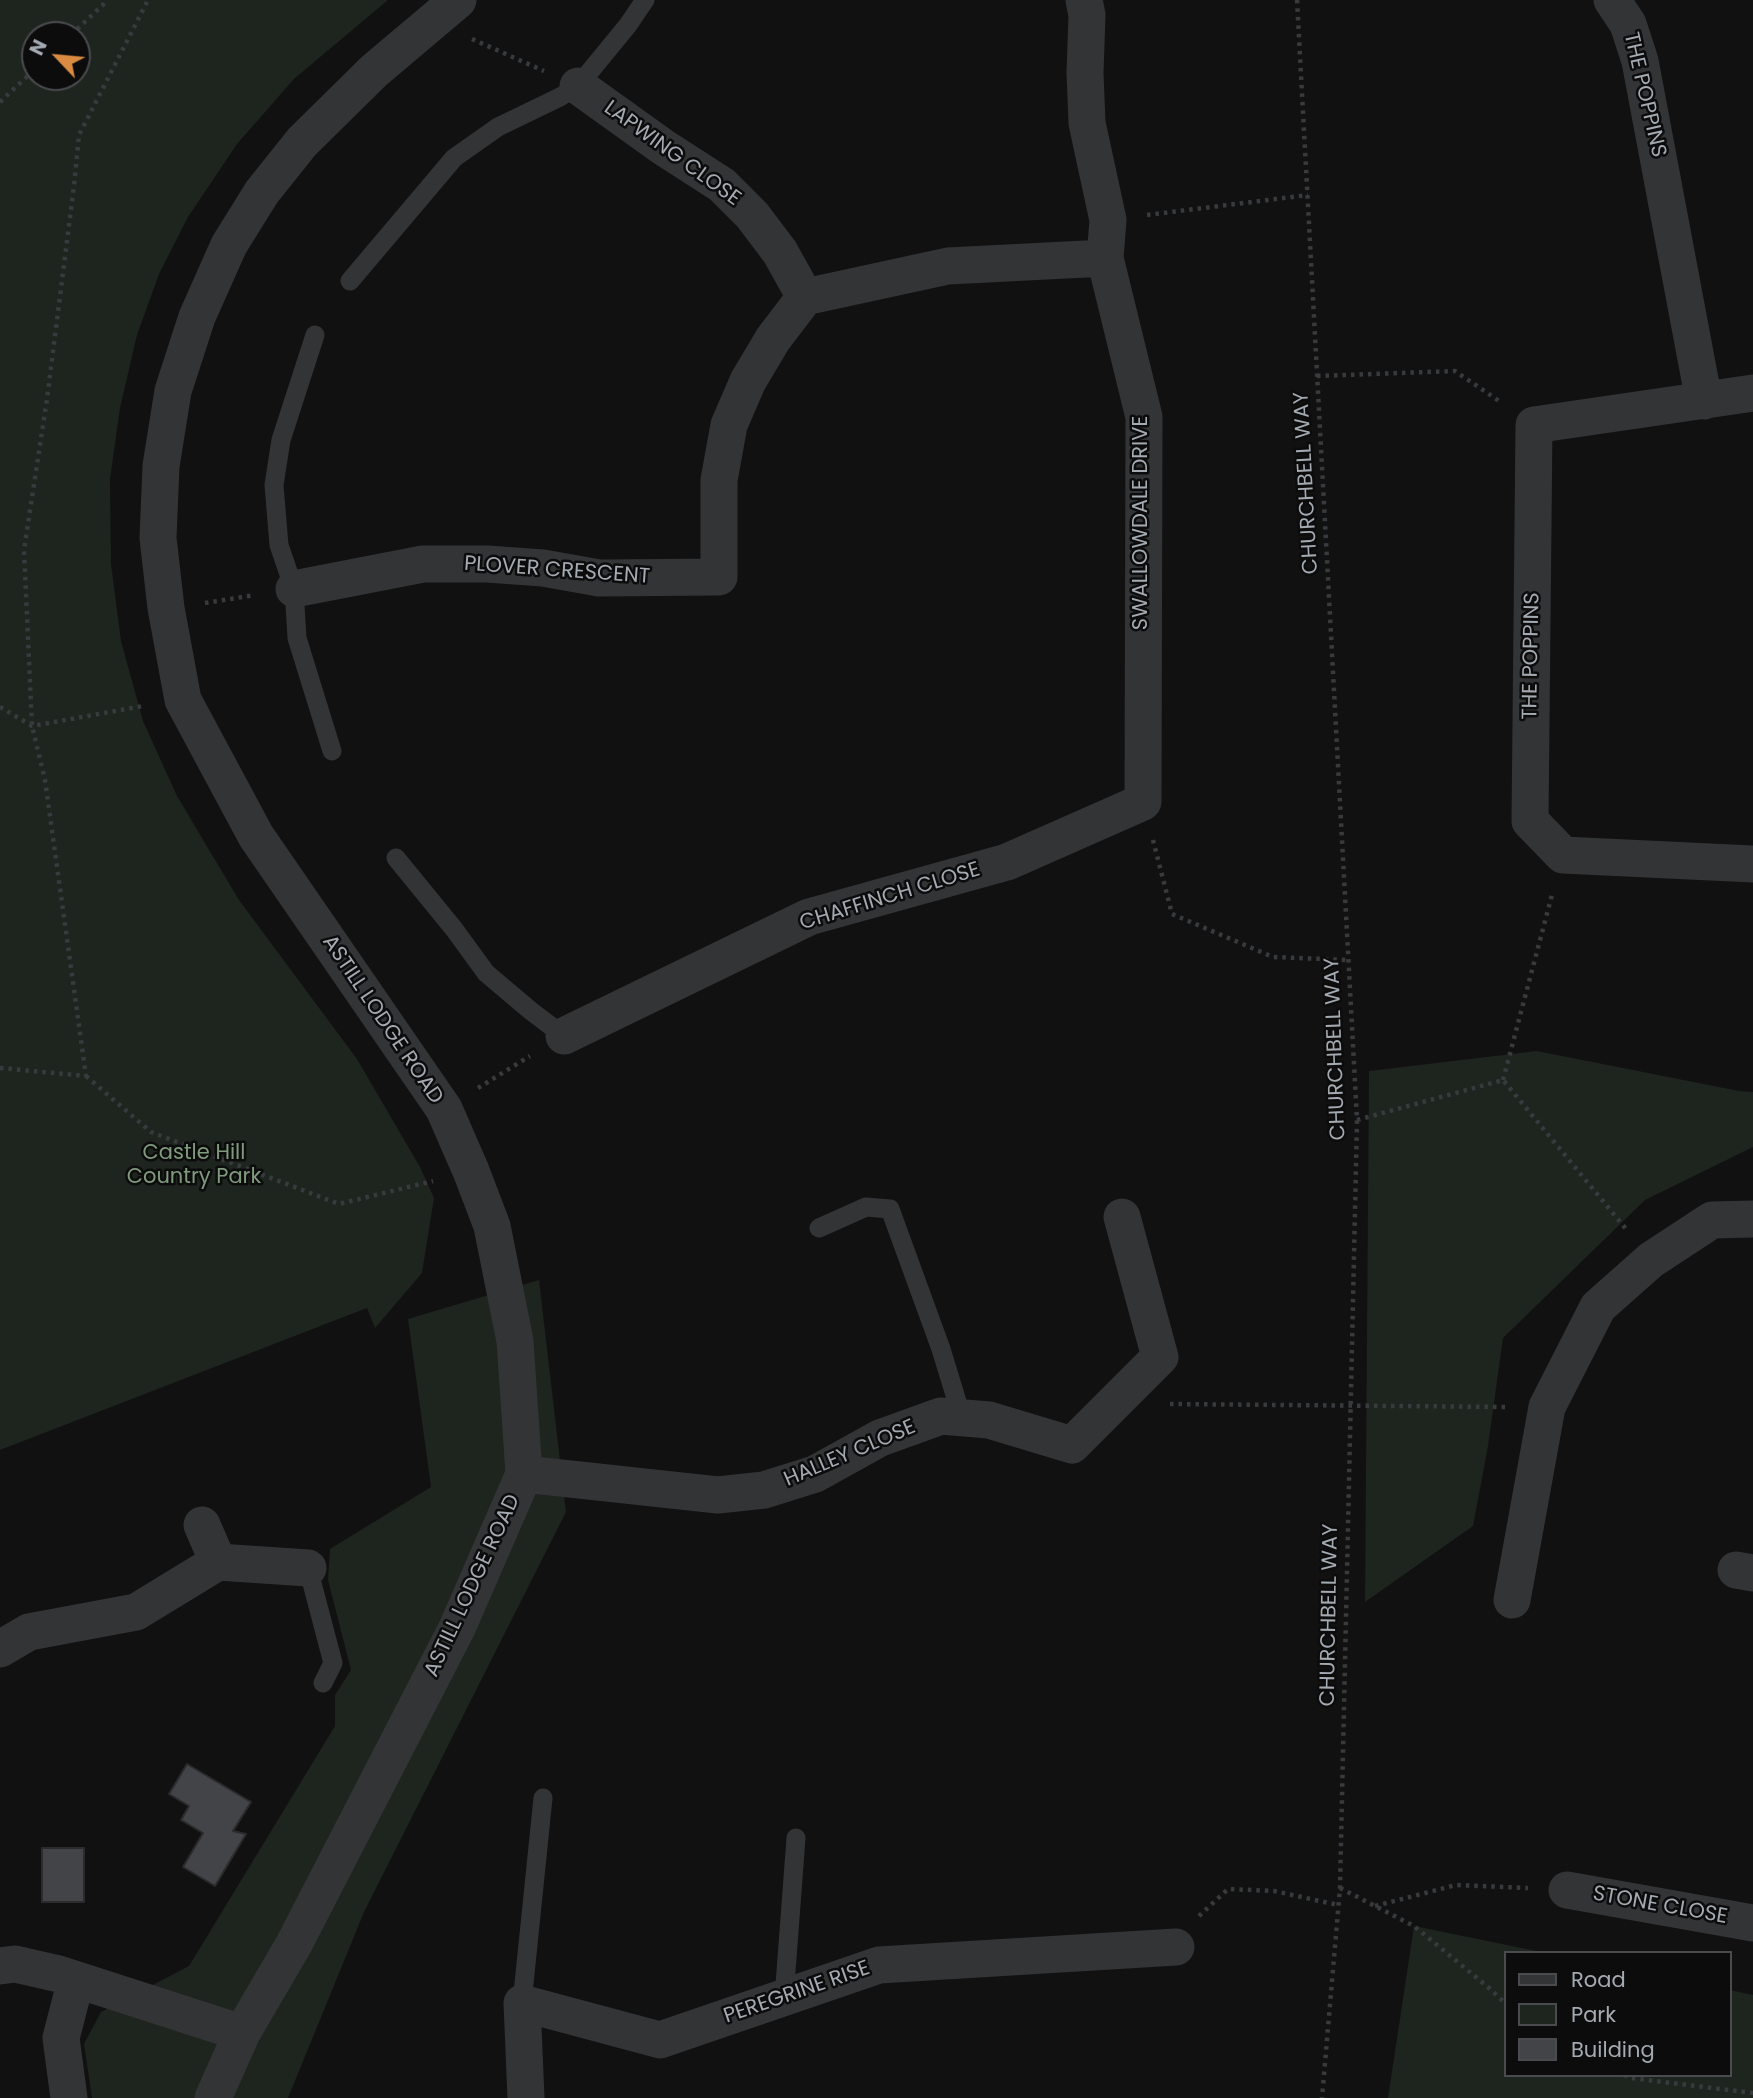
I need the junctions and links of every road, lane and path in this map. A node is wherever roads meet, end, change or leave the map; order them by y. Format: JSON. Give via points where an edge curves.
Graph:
{"nodes":[{"id":1,"x":108,"y":0,"type":"edge"},
{"id":2,"x":148,"y":0,"type":"edge"},
{"id":3,"x":645,"y":0,"type":"edge"},
{"id":4,"x":1084,"y":0,"type":"edge"},
{"id":5,"x":1297,"y":0,"type":"edge"},
{"id":6,"x":1612,"y":0,"type":"edge"},
{"id":7,"x":450,"y":6,"type":"edge"},
{"id":8,"x":86,"y":21,"type":"edge"},
{"id":9,"x":21,"y":82,"type":"edge"},
{"id":10,"x":578,"y":86,"type":"junction"},
{"id":11,"x":0,"y":102,"type":"edge"},
{"id":12,"x":1308,"y":195,"type":"junction"},
{"id":13,"x":1108,"y":220,"type":"junction"},
{"id":14,"x":1105,"y":258,"type":"junction"},
{"id":15,"x":350,"y":281,"type":"dead end"},
{"id":16,"x":805,"y":298,"type":"junction"},
{"id":17,"x":315,"y":335,"type":"dead end"},
{"id":18,"x":1317,"y":376,"type":"junction"},
{"id":19,"x":1753,"y":393,"type":"edge"},
{"id":20,"x":1704,"y":401,"type":"junction"},
{"id":21,"x":1534,"y":425,"type":"junction"},
{"id":22,"x":294,"y":589,"type":"junction"},
{"id":23,"x":166,"y":608,"type":"junction"},
{"id":24,"x":183,"y":700,"type":"junction"},
{"id":25,"x":0,"y":707,"type":"edge"},
{"id":26,"x":32,"y":726,"type":"junction"},
{"id":27,"x":332,"y":751,"type":"dead end"},
{"id":28,"x":1143,"y":802,"type":"junction"},
{"id":29,"x":1563,"y":855,"type":"junction"},
{"id":30,"x":396,"y":858,"type":"dead end"},
{"id":31,"x":1753,"y":864,"type":"edge"},
{"id":32,"x":1348,"y":960,"type":"junction"},
{"id":33,"x":564,"y":1036,"type":"junction"},
{"id":34,"x":0,"y":1068,"type":"edge"},
{"id":35,"x":86,"y":1076,"type":"junction"},
{"id":36,"x":1503,"y":1080,"type":"junction"},
{"id":37,"x":444,"y":1109,"type":"junction"},
{"id":38,"x":1357,"y":1120,"type":"junction"},
{"id":39,"x":471,"y":1171,"type":"junction"},
{"id":40,"x":1122,"y":1217,"type":"dead end"},
{"id":41,"x":1753,"y":1219,"type":"edge"},
{"id":42,"x":820,"y":1228,"type":"dead end"},
{"id":43,"x":1651,"y":1260,"type":"junction"},
{"id":44,"x":1113,"y":1403,"type":"junction"},
{"id":45,"x":1350,"y":1406,"type":"junction"},
{"id":46,"x":1547,"y":1407,"type":"junction"},
{"id":47,"x":962,"y":1418,"type":"junction"},
{"id":48,"x":524,"y":1474,"type":"junction"},
{"id":49,"x":202,"y":1525,"type":"dead end"},
{"id":50,"x":219,"y":1562,"type":"junction"},
{"id":51,"x":308,"y":1568,"type":"joint"},
{"id":52,"x":1511,"y":1600,"type":"dead end"},
{"id":53,"x":0,"y":1649,"type":"edge"},
{"id":54,"x":323,"y":1683,"type":"dead end"},
{"id":55,"x":543,"y":1798,"type":"dead end"},
{"id":56,"x":796,"y":1838,"type":"dead end"},
{"id":57,"x":1340,"y":1888,"type":"junction"},
{"id":58,"x":1567,"y":1890,"type":"joint"},
{"id":59,"x":1338,"y":1905,"type":"junction"},
{"id":60,"x":1375,"y":1906,"type":"junction"},
{"id":61,"x":1753,"y":1923,"type":"edge"},
{"id":62,"x":1176,"y":1947,"type":"joint"},
{"id":63,"x":0,"y":1966,"type":"edge"},
{"id":64,"x":76,"y":1980,"type":"junction"},
{"id":65,"x":784,"y":1998,"type":"junction"},
{"id":66,"x":1504,"y":2002,"type":"edge"},
{"id":67,"x":522,"y":2003,"type":"junction"},
{"id":68,"x":242,"y":2033,"type":"junction"},
{"id":69,"x":1629,"y":2077,"type":"edge"},
{"id":70,"x":1753,"y":2093,"type":"edge"},
{"id":71,"x":69,"y":2098,"type":"edge"},
{"id":72,"x":213,"y":2098,"type":"edge"},
{"id":73,"x":526,"y":2098,"type":"edge"},
{"id":74,"x":1322,"y":2098,"type":"edge"}],
"edges":[{"from":1,"to":8,"type":"path"},
{"from":2,"to":26,"type":"path","via":[[79,135],[24,550]]},
{"from":3,"to":10,"type":"lane"},
{"from":4,"to":13,"type":"street","name":"SWALLOWDALE DRIVE","via":[[1087,124]]},
{"from":5,"to":12,"type":"path","name":"CHURCHBELL WAY"},
{"from":6,"to":20,"type":"street","name":"THE POPPINS","via":[[1628,23],[1640,61]]},
{"from":7,"to":10,"type":"path","via":[[459,33]]},
{"from":7,"to":23,"type":"street","name":"ASTILL LODGE ROAD","via":[[374,71],[302,142],[262,192],[229,245],[197,317],[173,391],[161,466],[158,538]]},
{"from":9,"to":11,"type":"path"},
{"from":10,"to":15,"type":"lane","via":[[498,127],[454,158]]},
{"from":10,"to":16,"type":"street","name":"LAPWING CLOSE","via":[[722,185],[780,252]]},
{"from":12,"to":13,"type":"path"},
{"from":12,"to":18,"type":"path","name":"CHURCHBELL WAY"},
{"from":13,"to":14,"type":"street","name":"SWALLOWDALE DRIVE"},
{"from":14,"to":16,"type":"street","via":[[948,266]]},
{"from":14,"to":28,"type":"street","name":"SWALLOWDALE DRIVE","via":[[1144,417]]},
{"from":16,"to":22,"type":"street","name":"PLOVER CRESCENT","via":[[773,339],[729,425],[719,480],[719,577],[599,578],[543,568],[423,565]]},
{"from":17,"to":22,"type":"lane","via":[[281,440],[274,485],[279,545]]},
{"from":18,"to":21,"type":"path","via":[[1455,370]]},
{"from":18,"to":32,"type":"path","name":"CHURCHBELL WAY"},
{"from":19,"to":20,"type":"street"},
{"from":20,"to":21,"type":"street"},
{"from":21,"to":29,"type":"street","name":"THE POPPINS","via":[[1530,821]]},
{"from":22,"to":23,"type":"path"},
{"from":22,"to":27,"type":"lane","via":[[298,638]]},
{"from":23,"to":24,"type":"street","name":"ASTILL LODGE ROAD"},
{"from":24,"to":26,"type":"path"},
{"from":24,"to":37,"type":"street","name":"ASTILL LODGE ROAD","via":[[257,836]]},
{"from":25,"to":26,"type":"path"},
{"from":26,"to":35,"type":"path","via":[[45,780]]},
{"from":28,"to":32,"type":"path","via":[[1172,914],[1273,957]]},
{"from":28,"to":33,"type":"street","name":"CHAFFINCH CLOSE","via":[[1007,862],[809,917]]},
{"from":29,"to":31,"type":"street"},
{"from":29,"to":36,"type":"path"},
{"from":30,"to":33,"type":"lane","via":[[486,973]]},
{"from":32,"to":38,"type":"path","name":"CHURCHBELL WAY"},
{"from":33,"to":37,"type":"path"},
{"from":34,"to":35,"type":"path"},
{"from":35,"to":39,"type":"path","via":[[151,1132],[339,1204]]},
{"from":36,"to":38,"type":"path"},
{"from":36,"to":43,"type":"path"},
{"from":37,"to":39,"type":"street","name":"ASTILL LODGE ROAD"},
{"from":38,"to":45,"type":"path","name":"CHURCHBELL WAY"},
{"from":39,"to":48,"type":"street","name":"ASTILL LODGE ROAD","via":[[492,1226],[515,1341]]},
{"from":40,"to":44,"type":"street","name":"HALLEY CLOSE","via":[[1160,1357]]},
{"from":41,"to":43,"type":"street","via":[[1712,1220]]},
{"from":42,"to":47,"type":"lane","via":[[866,1207],[890,1209]]},
{"from":43,"to":46,"type":"street","via":[[1598,1307]]},
{"from":44,"to":45,"type":"path"},
{"from":44,"to":47,"type":"street","name":"HALLEY CLOSE","via":[[1072,1446],[989,1420]]},
{"from":45,"to":46,"type":"path"},
{"from":45,"to":57,"type":"path","name":"CHURCHBELL WAY"},
{"from":46,"to":52,"type":"street"},
{"from":47,"to":48,"type":"street","name":"HALLEY CLOSE","via":[[941,1416],[880,1438],[815,1474],[764,1490],[718,1495]]},
{"from":48,"to":68,"type":"street","name":"ASTILL LODGE ROAD","via":[[457,1628],[294,1944]]},
{"from":49,"to":50,"type":"street"},
{"from":50,"to":51,"type":"street"},
{"from":50,"to":53,"type":"street","via":[[136,1612],[29,1632]]},
{"from":51,"to":54,"type":"lane","via":[[333,1663]]},
{"from":55,"to":67,"type":"lane"},
{"from":56,"to":65,"type":"lane"},
{"from":57,"to":59,"type":"path","name":"CHURCHBELL WAY"},
{"from":57,"to":60,"type":"path"},
{"from":58,"to":60,"type":"path","via":[[1455,1885]]},
{"from":58,"to":61,"type":"street","name":"STONE CLOSE"},
{"from":59,"to":62,"type":"path","via":[[1274,1891],[1227,1889],[1190,1924]]},
{"from":59,"to":74,"type":"path","name":"CHURCHBELL WAY"},
{"from":60,"to":66,"type":"path","via":[[1414,1926]]},
{"from":62,"to":65,"type":"street","name":"PEREGRINE RISE","via":[[879,1965]]},
{"from":63,"to":64,"type":"street","via":[[15,1964]]},
{"from":64,"to":68,"type":"street"},
{"from":64,"to":71,"type":"street","via":[[61,2038]]},
{"from":65,"to":67,"type":"street","name":"PEREGRINE RISE","via":[[660,2040]]},
{"from":67,"to":73,"type":"street"},
{"from":68,"to":72,"type":"street","name":"ASTILL LODGE ROAD"},
{"from":69,"to":70,"type":"path"}]}
